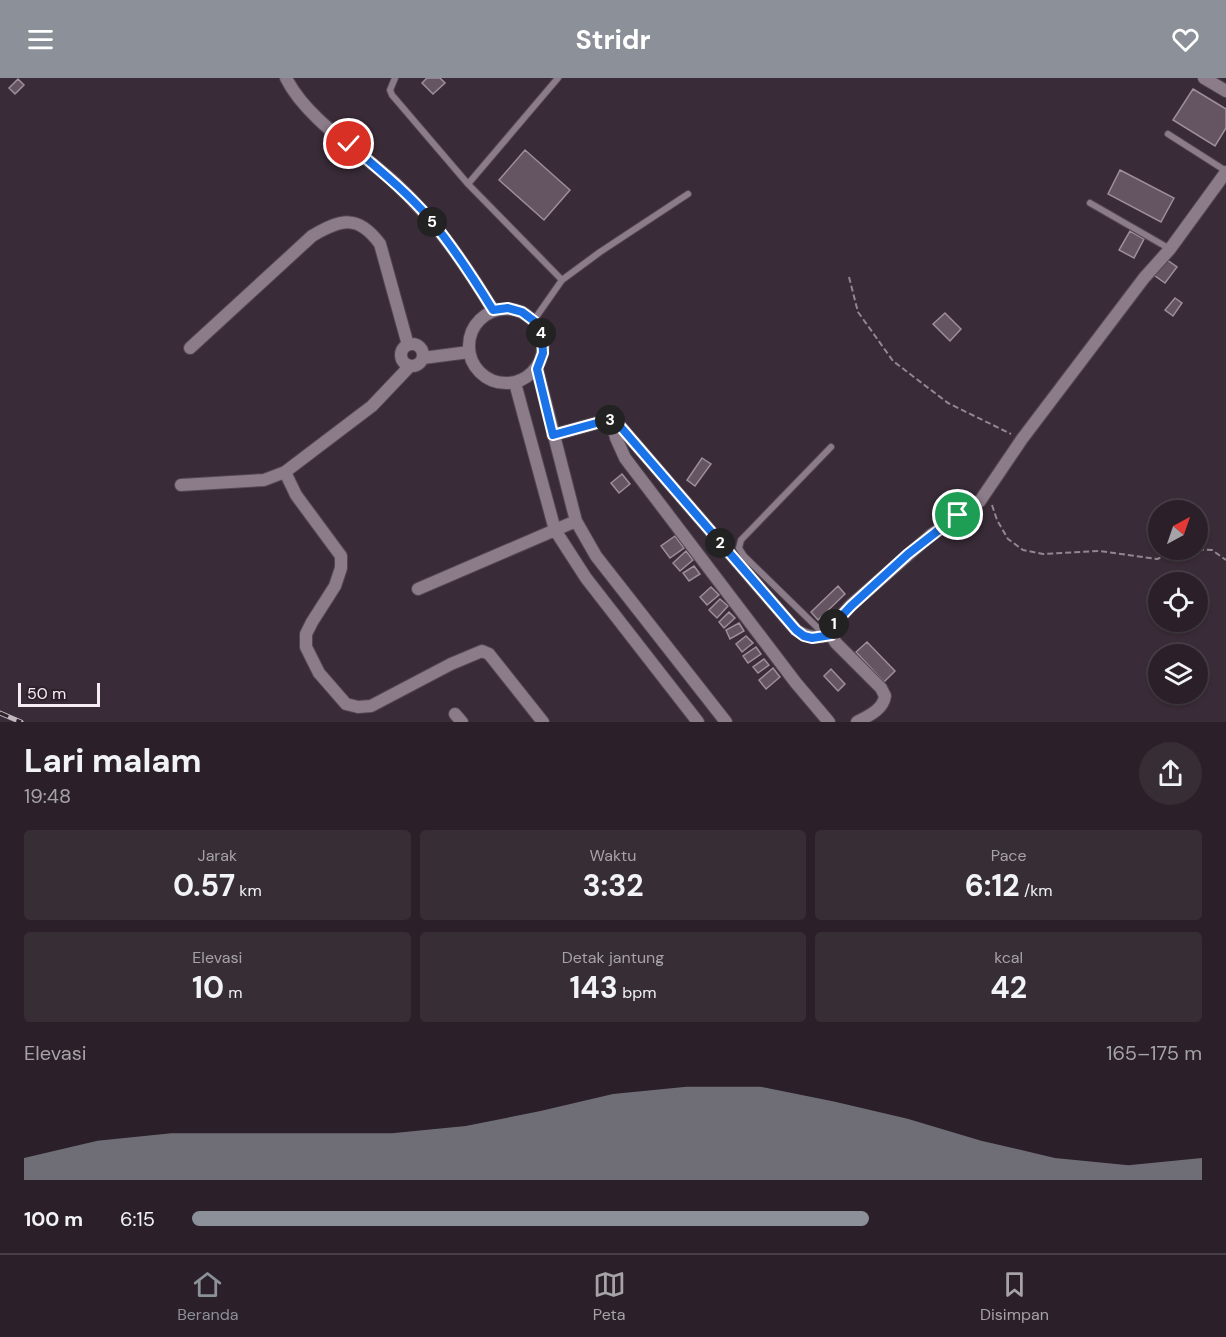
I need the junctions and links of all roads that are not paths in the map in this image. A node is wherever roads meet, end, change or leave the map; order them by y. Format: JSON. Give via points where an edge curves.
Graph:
{"nodes":[{"id":1,"x":286,"y":78,"type":"edge"},
{"id":2,"x":394,"y":78,"type":"edge"},
{"id":3,"x":558,"y":78,"type":"edge"},
{"id":4,"x":1204,"y":78,"type":"edge"},
{"id":5,"x":1226,"y":91,"type":"edge"},
{"id":6,"x":1168,"y":134,"type":"dead end"},
{"id":7,"x":1226,"y":171,"type":"edge"},
{"id":8,"x":468,"y":184,"type":"junction"},
{"id":9,"x":688,"y":194,"type":"dead end"},
{"id":10,"x":1090,"y":203,"type":"dead end"},
{"id":11,"x":1170,"y":249,"type":"junction"},
{"id":12,"x":562,"y":280,"type":"junction"},
{"id":13,"x":493,"y":310,"type":"junction"},
{"id":14,"x":534,"y":321,"type":"junction"},
{"id":15,"x":408,"y":345,"type":"junction"},
{"id":16,"x":190,"y":348,"type":"dead end"},
{"id":17,"x":469,"y":352,"type":"junction"},
{"id":18,"x":423,"y":358,"type":"junction"},
{"id":19,"x":410,"y":366,"type":"junction"},
{"id":20,"x":537,"y":369,"type":"junction"},
{"id":21,"x":515,"y":383,"type":"junction"},
{"id":22,"x":612,"y":420,"type":"junction"},
{"id":23,"x":553,"y":435,"type":"junction"},
{"id":24,"x":831,"y":447,"type":"dead end"},
{"id":25,"x":285,"y":472,"type":"junction"},
{"id":26,"x":181,"y":485,"type":"dead end"},
{"id":27,"x":576,"y":521,"type":"junction"},
{"id":28,"x":555,"y":530,"type":"junction"},
{"id":29,"x":418,"y":588,"type":"dead end"},
{"id":30,"x":829,"y":635,"type":"junction"},
{"id":31,"x":543,"y":722,"type":"edge"},
{"id":32,"x":698,"y":722,"type":"edge"},
{"id":33,"x":726,"y":722,"type":"edge"},
{"id":34,"x":830,"y":722,"type":"edge"},
{"id":35,"x":857,"y":722,"type":"edge"}],
"edges":[{"from":1,"to":13,"type":"street","via":[[303,105],[395,183],[430,219]]},
{"from":2,"to":8,"type":"lane","via":[[392,95]]},
{"from":3,"to":8,"type":"lane"},
{"from":4,"to":5,"type":"street"},
{"from":6,"to":7,"type":"lane"},
{"from":7,"to":11,"type":"street"},
{"from":8,"to":12,"type":"lane"},
{"from":9,"to":12,"type":"lane"},
{"from":10,"to":11,"type":"lane"},
{"from":11,"to":30,"type":"street","via":[[1022,439],[977,504],[931,536],[858,599],[832,626]]},
{"from":12,"to":14,"type":"lane"},
{"from":13,"to":14,"type":"street","via":[[508,308]]},
{"from":13,"to":17,"type":"street","via":[[478,320],[470,335]]},
{"from":14,"to":20,"type":"street","via":[[542,336],[543,353]]},
{"from":15,"to":16,"type":"street","via":[[380,244],[358,223],[344,221],[312,236]]},
{"from":15,"to":18,"type":"street","via":[[419,347]]},
{"from":15,"to":19,"type":"street","via":[[401,354]]},
{"from":17,"to":18,"type":"street"},
{"from":17,"to":21,"type":"street","via":[[477,371],[494,382]]},
{"from":18,"to":19,"type":"street"},
{"from":19,"to":25,"type":"street","via":[[372,406]]},
{"from":20,"to":21,"type":"street"},
{"from":20,"to":23,"type":"street"},
{"from":21,"to":28,"type":"street"},
{"from":22,"to":23,"type":"street"},
{"from":22,"to":30,"type":"street","via":[[796,630],[812,638]]},
{"from":22,"to":34,"type":"street","via":[[625,458]]},
{"from":23,"to":27,"type":"street"},
{"from":24,"to":30,"type":"lane","via":[[741,540],[739,548]]},
{"from":25,"to":26,"type":"street","via":[[264,480]]},
{"from":25,"to":31,"type":"street","via":[[296,495],[341,556],[335,586],[306,634],[306,647],[319,673],[341,700],[352,706],[371,706],[482,651],[489,654]]},
{"from":27,"to":28,"type":"street"},
{"from":27,"to":33,"type":"street","via":[[596,556]]},
{"from":28,"to":29,"type":"street"},
{"from":28,"to":32,"type":"street","via":[[586,578]]},
{"from":30,"to":35,"type":"street","via":[[885,696],[875,712]]}]}
